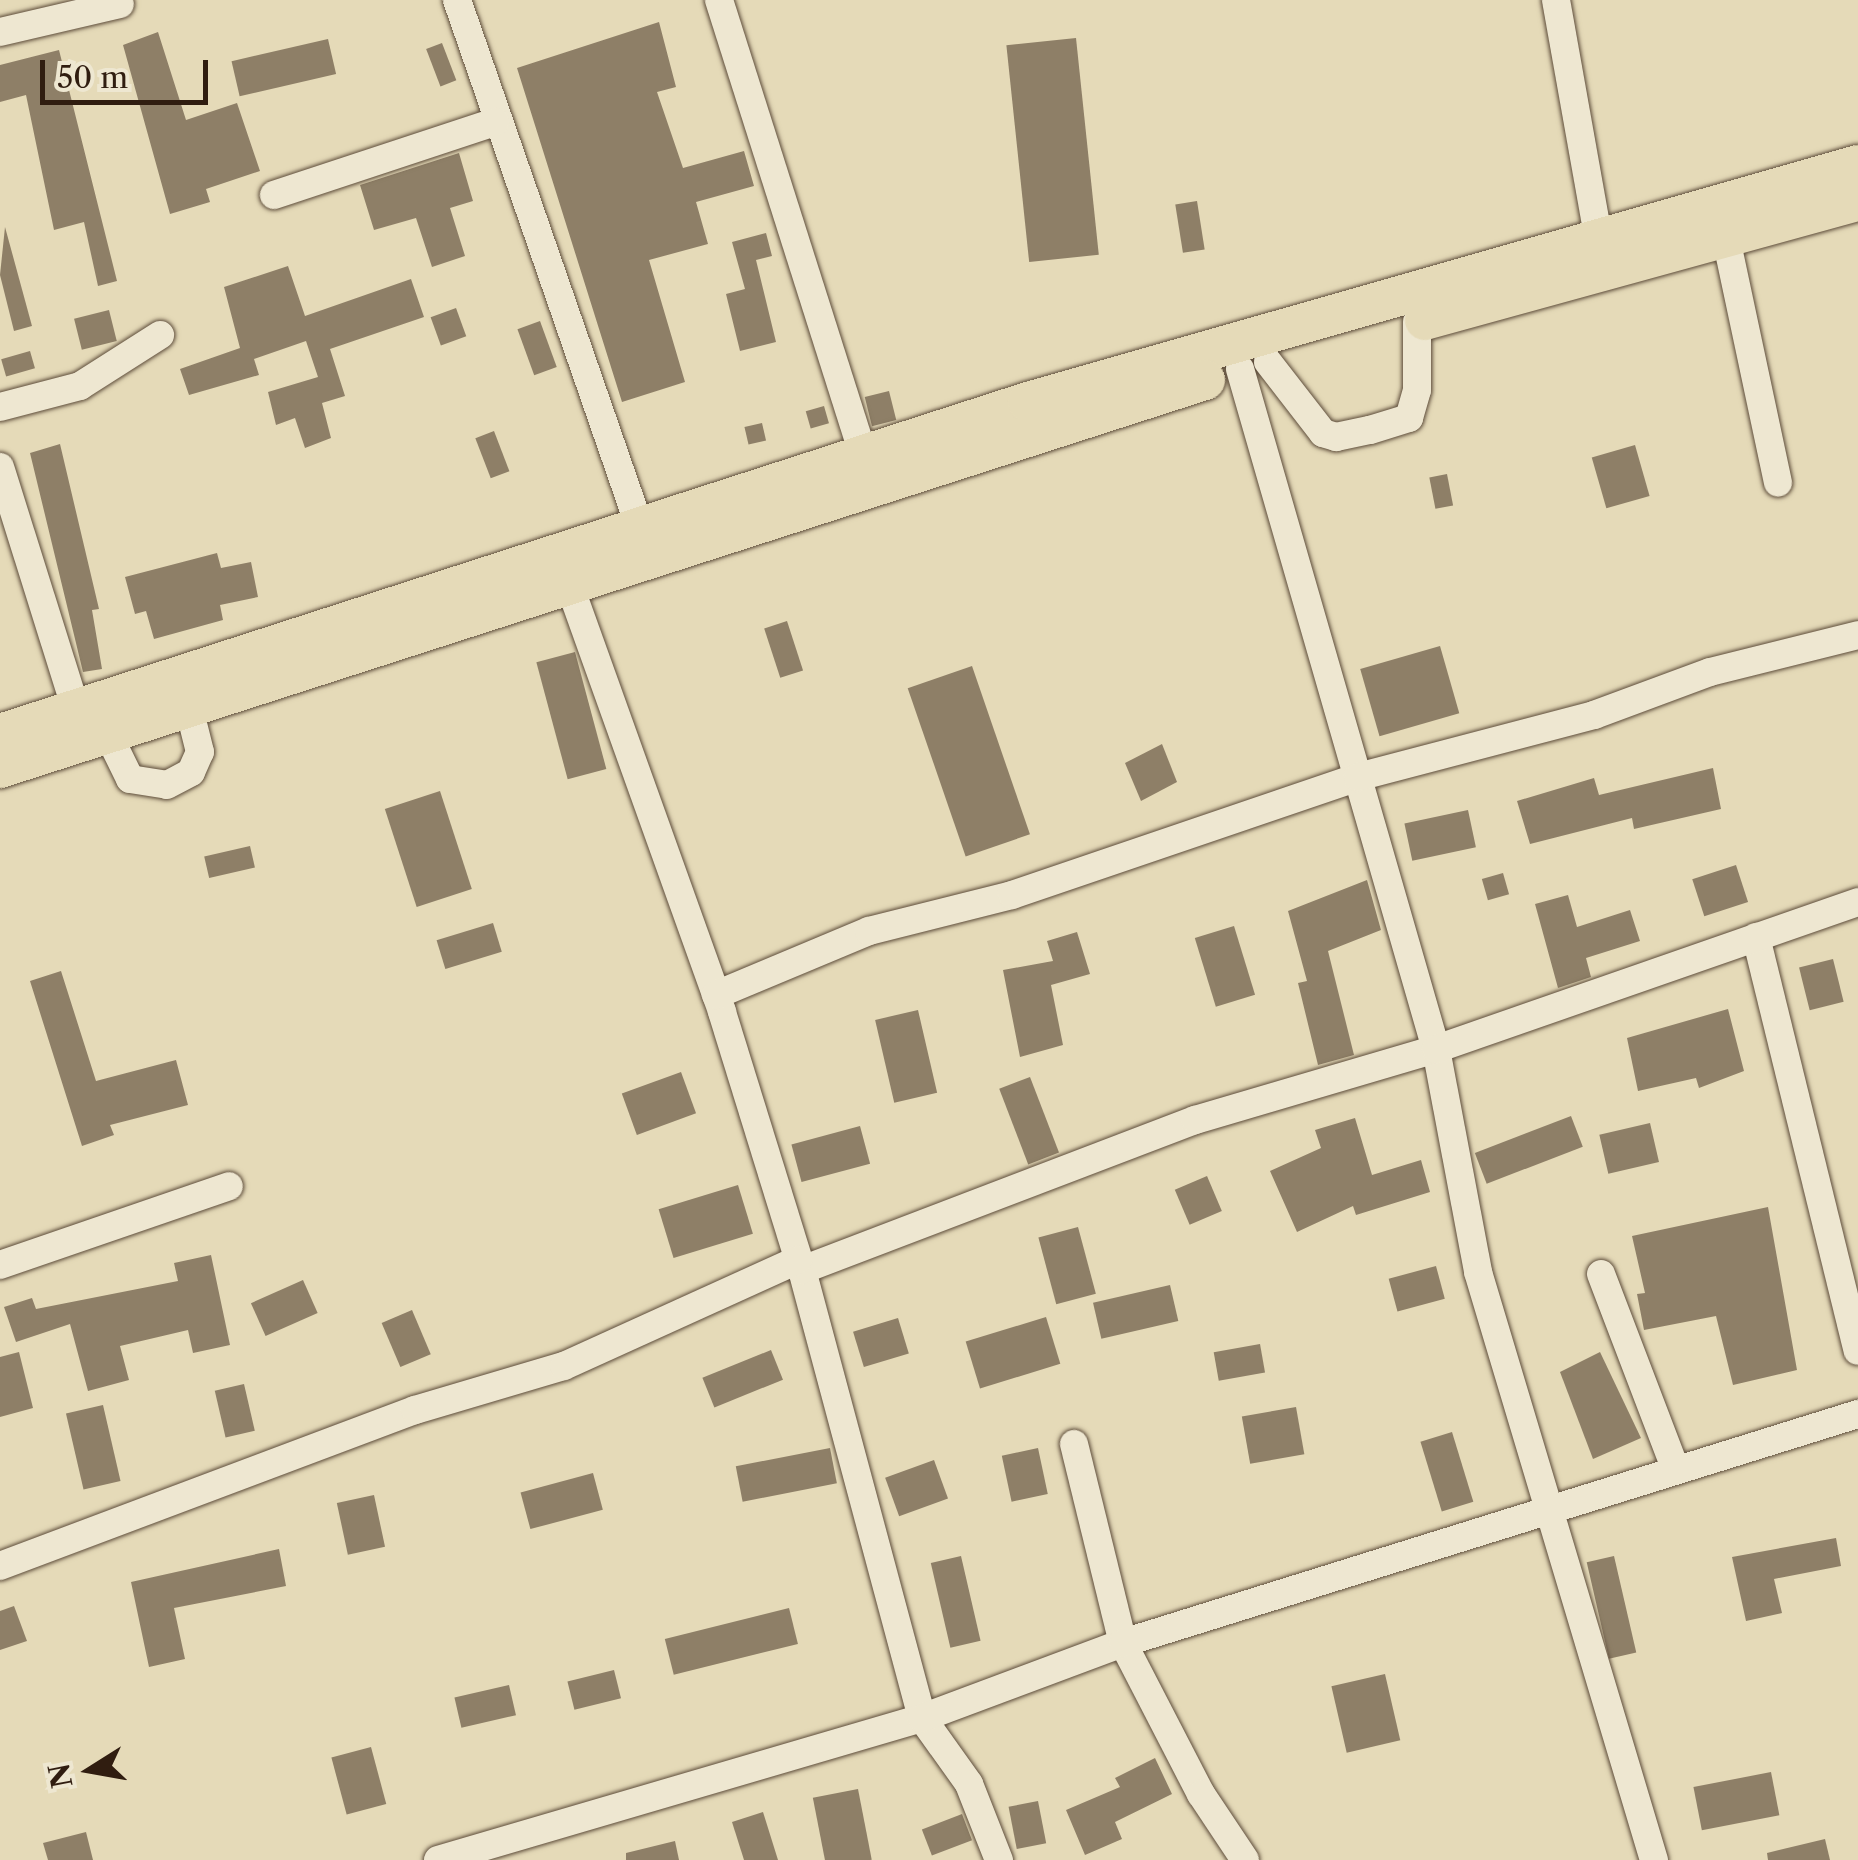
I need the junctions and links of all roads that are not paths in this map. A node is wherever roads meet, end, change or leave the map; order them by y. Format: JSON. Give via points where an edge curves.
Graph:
{"nodes":[{"id":1,"x":457,"y":0,"type":"edge"},
{"id":2,"x":719,"y":0,"type":"edge"},
{"id":3,"x":1556,"y":0,"type":"edge"},
{"id":4,"x":120,"y":4,"type":"dead end"},
{"id":5,"x":0,"y":32,"type":"edge"},
{"id":6,"x":495,"y":122,"type":"junction"},
{"id":7,"x":1858,"y":165,"type":"edge"},
{"id":8,"x":274,"y":195,"type":"dead end"},
{"id":9,"x":1858,"y":200,"type":"edge"},
{"id":10,"x":1726,"y":238,"type":"junction"},
{"id":11,"x":1599,"y":241,"type":"junction"},
{"id":12,"x":1417,"y":322,"type":"junction"},
{"id":13,"x":160,"y":335,"type":"dead end"},
{"id":14,"x":1254,"y":365,"type":"junction"},
{"id":15,"x":0,"y":406,"type":"edge"},
{"id":16,"x":863,"y":454,"type":"junction"},
{"id":17,"x":0,"y":467,"type":"edge"},
{"id":18,"x":1778,"y":482,"type":"dead end"},
{"id":19,"x":640,"y":528,"type":"junction"},
{"id":20,"x":565,"y":571,"type":"junction"},
{"id":21,"x":1858,"y":635,"type":"edge"},
{"id":22,"x":190,"y":708,"type":"junction"},
{"id":23,"x":76,"y":709,"type":"junction"},
{"id":24,"x":0,"y":734,"type":"edge"},
{"id":25,"x":108,"y":734,"type":"junction"},
{"id":26,"x":0,"y":768,"type":"edge"},
{"id":27,"x":1358,"y":777,"type":"junction"},
{"id":28,"x":1858,"y":902,"type":"edge"},
{"id":29,"x":1756,"y":937,"type":"junction"},
{"id":30,"x":716,"y":994,"type":"junction"},
{"id":31,"x":1436,"y":1049,"type":"junction"},
{"id":32,"x":230,"y":1186,"type":"dead end"},
{"id":33,"x":800,"y":1265,"type":"junction"},
{"id":34,"x":0,"y":1266,"type":"edge"},
{"id":35,"x":1602,"y":1274,"type":"dead end"},
{"id":36,"x":1858,"y":1351,"type":"edge"},
{"id":37,"x":1858,"y":1414,"type":"edge"},
{"id":38,"x":1074,"y":1444,"type":"dead end"},
{"id":39,"x":1676,"y":1470,"type":"junction"},
{"id":40,"x":1553,"y":1507,"type":"junction"},
{"id":41,"x":0,"y":1566,"type":"edge"},
{"id":42,"x":1124,"y":1644,"type":"junction"},
{"id":43,"x":922,"y":1718,"type":"junction"},
{"id":44,"x":453,"y":1858,"type":"edge"},
{"id":45,"x":998,"y":1860,"type":"edge"},
{"id":46,"x":1245,"y":1860,"type":"edge"},
{"id":47,"x":1654,"y":1860,"type":"edge"}],
"edges":[{"from":1,"to":6,"type":"street"},
{"from":2,"to":16,"type":"street"},
{"from":3,"to":11,"type":"street"},
{"from":4,"to":5,"type":"street"},
{"from":6,"to":8,"type":"street"},
{"from":6,"to":19,"type":"street"},
{"from":7,"to":11,"type":"highway"},
{"from":9,"to":10,"type":"highway"},
{"from":10,"to":12,"type":"highway"},
{"from":10,"to":18,"type":"street"},
{"from":11,"to":16,"type":"highway"},
{"from":12,"to":14,"type":"highway"},
{"from":12,"to":14,"type":"street","via":[[1417,390],[1409,418],[1370,430],[1336,437],[1323,432]]},
{"from":13,"to":15,"type":"street","via":[[80,386]]},
{"from":14,"to":20,"type":"highway"},
{"from":14,"to":27,"type":"street"},
{"from":16,"to":19,"type":"highway"},
{"from":17,"to":23,"type":"street"},
{"from":19,"to":20,"type":"highway"},
{"from":20,"to":22,"type":"highway"},
{"from":20,"to":23,"type":"highway"},
{"from":20,"to":30,"type":"street"},
{"from":21,"to":27,"type":"street"},
{"from":22,"to":25,"type":"highway"},
{"from":22,"to":25,"type":"street","via":[[200,752],[191,772],[168,785],[130,779]]},
{"from":23,"to":24,"type":"highway"},
{"from":25,"to":26,"type":"highway"},
{"from":27,"to":30,"type":"street","via":[[1012,895],[869,932]]},
{"from":27,"to":31,"type":"street"},
{"from":28,"to":29,"type":"street"},
{"from":29,"to":31,"type":"street"},
{"from":29,"to":36,"type":"street"},
{"from":30,"to":33,"type":"street"},
{"from":31,"to":33,"type":"street","via":[[1194,1120]]},
{"from":31,"to":40,"type":"street","via":[[1478,1272]]},
{"from":32,"to":34,"type":"street"},
{"from":33,"to":41,"type":"street","via":[[564,1366],[415,1410]]},
{"from":33,"to":43,"type":"street"},
{"from":35,"to":39,"type":"street"},
{"from":37,"to":39,"type":"street"},
{"from":38,"to":42,"type":"street"},
{"from":39,"to":40,"type":"street"},
{"from":40,"to":42,"type":"street"},
{"from":40,"to":47,"type":"street"},
{"from":42,"to":43,"type":"street"},
{"from":42,"to":46,"type":"street","via":[[1202,1794]]},
{"from":43,"to":44,"type":"street"},
{"from":43,"to":45,"type":"street","via":[[969,1784]]}]}
